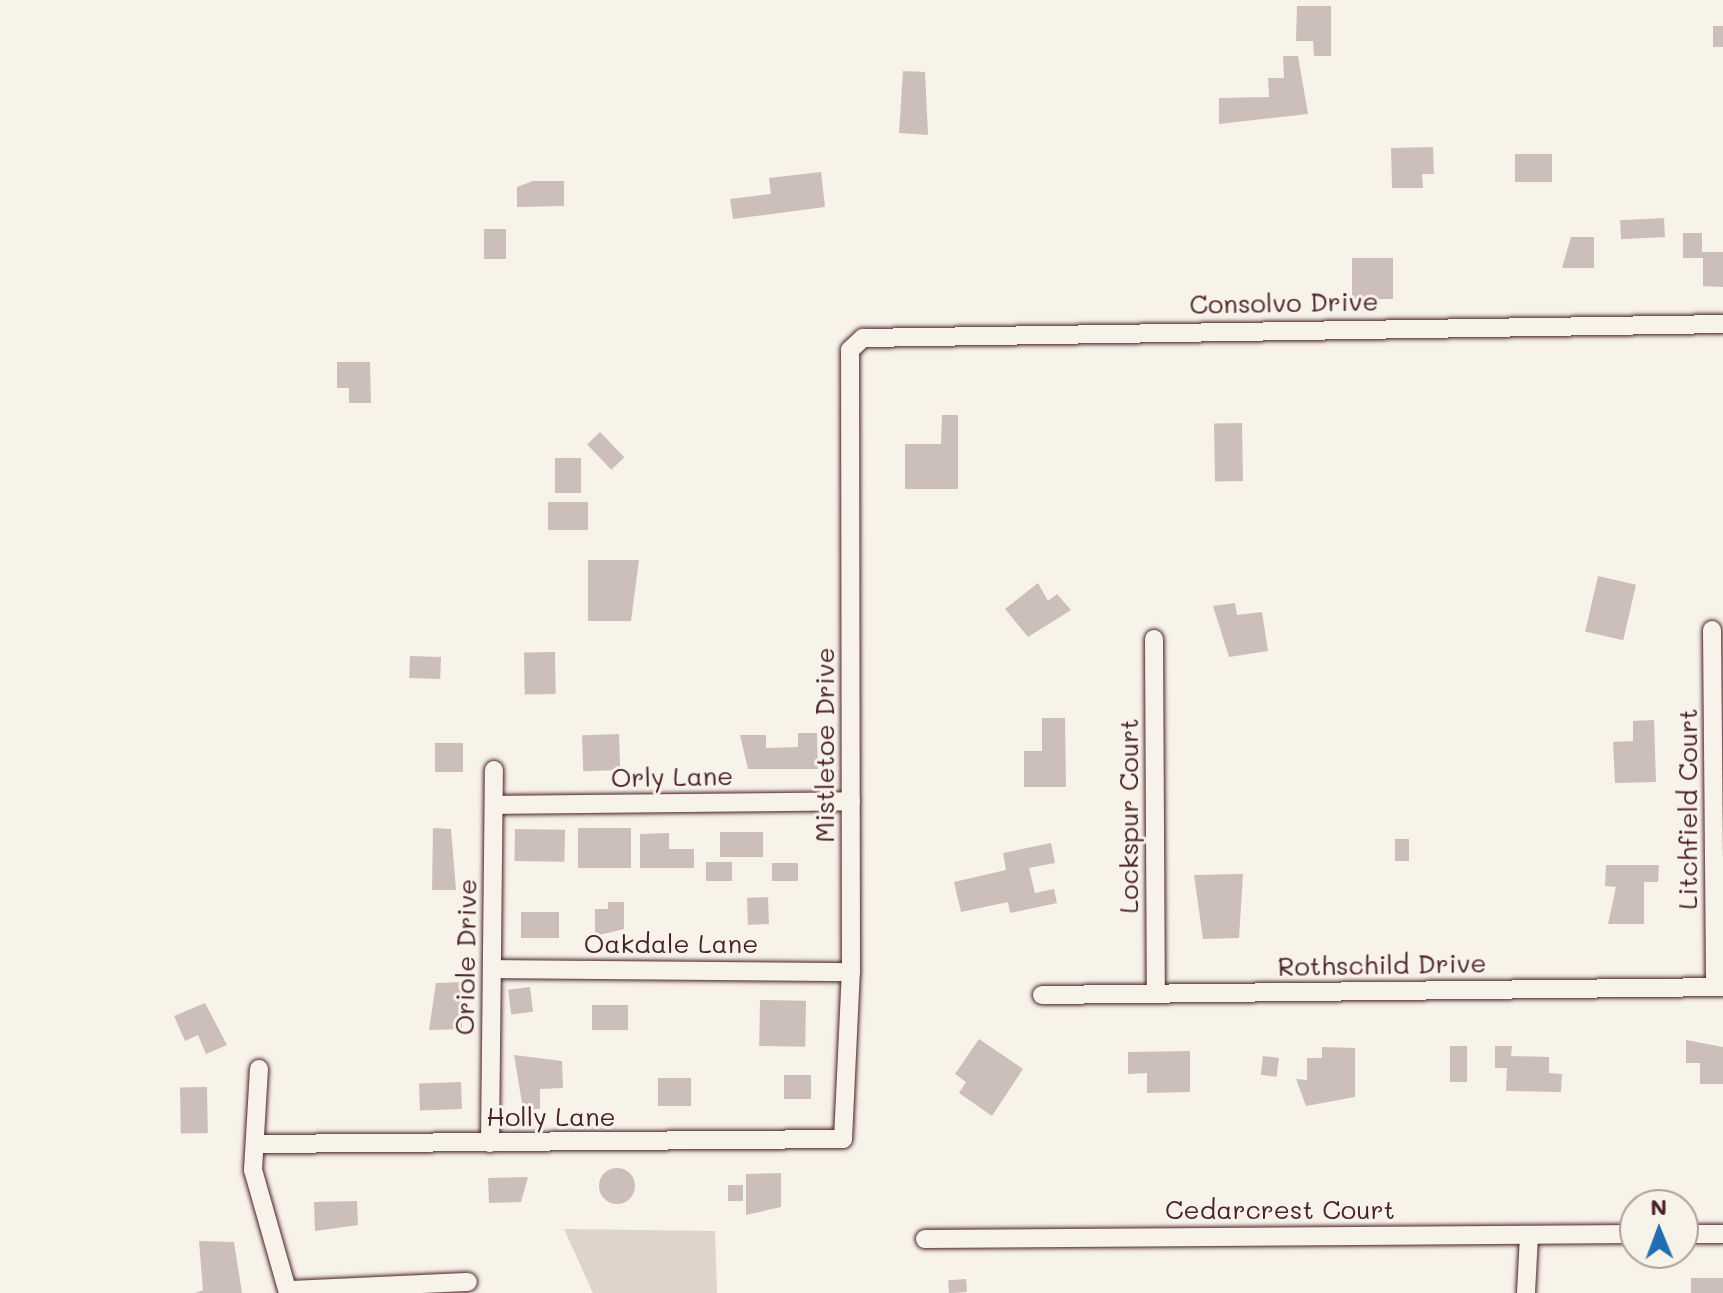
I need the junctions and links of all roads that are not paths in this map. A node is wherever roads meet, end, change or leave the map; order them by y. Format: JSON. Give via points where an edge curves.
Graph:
{"nodes":[{"id":1,"x":1723,"y":324,"type":"edge"},
{"id":2,"x":850,"y":350,"type":"joint"},
{"id":3,"x":1712,"y":630,"type":"dead end"},
{"id":4,"x":1154,"y":639,"type":"dead end"},
{"id":5,"x":494,"y":770,"type":"dead end"},
{"id":6,"x":851,"y":801,"type":"junction"},
{"id":7,"x":494,"y":805,"type":"junction"},
{"id":8,"x":492,"y":969,"type":"junction"},
{"id":9,"x":851,"y":972,"type":"junction"},
{"id":10,"x":1719,"y":987,"type":"edge"},
{"id":11,"x":1156,"y":993,"type":"junction"},
{"id":12,"x":1042,"y":995,"type":"dead end"},
{"id":13,"x":259,"y":1069,"type":"dead end"},
{"id":14,"x":843,"y":1139,"type":"joint"},
{"id":15,"x":490,"y":1143,"type":"junction"},
{"id":16,"x":259,"y":1144,"type":"junction"},
{"id":17,"x":1619,"y":1234,"type":"edge"},
{"id":18,"x":1699,"y":1234,"type":"edge"},
{"id":19,"x":1723,"y":1234,"type":"edge"},
{"id":20,"x":1529,"y":1235,"type":"junction"},
{"id":21,"x":925,"y":1239,"type":"dead end"},
{"id":22,"x":468,"y":1282,"type":"dead end"},
{"id":23,"x":289,"y":1291,"type":"edge"},
{"id":24,"x":1526,"y":1293,"type":"edge"}],
"edges":[{"from":1,"to":2,"type":"street","name":"Consolvo Drive","via":[[881,334]]},
{"from":2,"to":6,"type":"street","name":"Mistletoe Drive"},
{"from":3,"to":10,"type":"street","name":"Litchfield Court"},
{"from":4,"to":11,"type":"street","name":"Lockspur Court"},
{"from":5,"to":7,"type":"street","name":"Oriole Drive"},
{"from":6,"to":7,"type":"street","name":"Orly Lane"},
{"from":6,"to":9,"type":"street","name":"Mistletoe Drive"},
{"from":7,"to":8,"type":"street","name":"Oriole Drive"},
{"from":8,"to":9,"type":"street","name":"Oakdale Lane"},
{"from":8,"to":15,"type":"street","name":"Oriole Drive"},
{"from":9,"to":14,"type":"street","name":"Mistletoe Drive"},
{"from":10,"to":11,"type":"street","name":"Rothschild Drive"},
{"from":11,"to":12,"type":"street","name":"Rothschild Drive"},
{"from":13,"to":16,"type":"street"},
{"from":14,"to":15,"type":"street","name":"Holly Lane"},
{"from":15,"to":16,"type":"street","name":"Holly Lane"},
{"from":16,"to":23,"type":"street","via":[[253,1170],[258,1199]]},
{"from":17,"to":20,"type":"street","name":"Cedarcrest Court"},
{"from":18,"to":19,"type":"street"},
{"from":20,"to":21,"type":"street","name":"Cedarcrest Court"},
{"from":20,"to":24,"type":"street"},
{"from":22,"to":23,"type":"street"}]}
